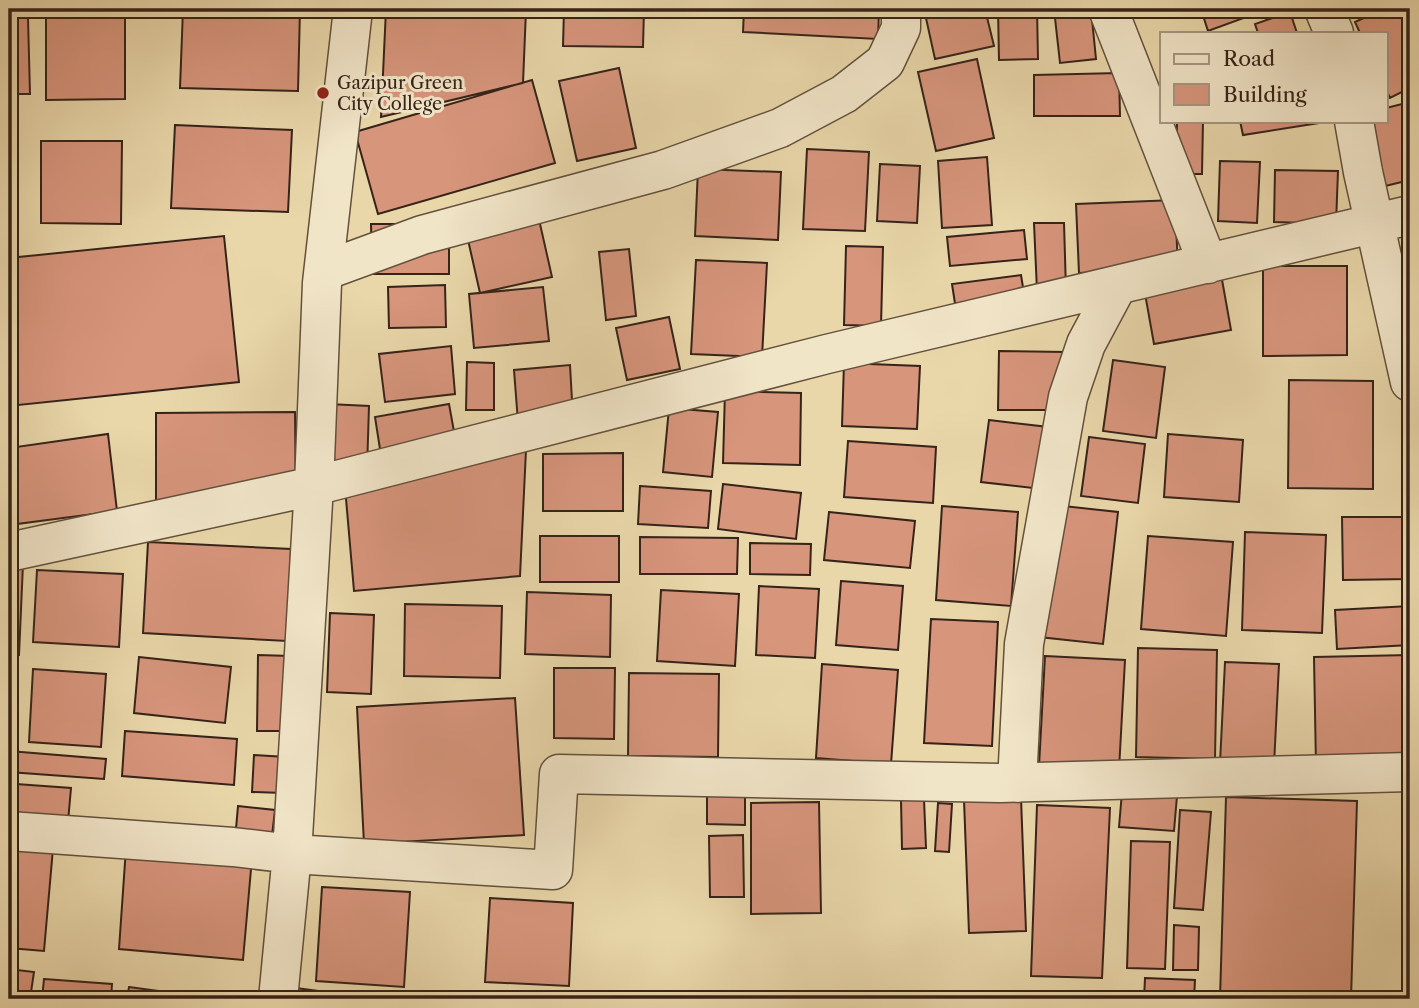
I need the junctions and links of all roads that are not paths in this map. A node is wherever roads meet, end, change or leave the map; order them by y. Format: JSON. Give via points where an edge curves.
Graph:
{"nodes":[{"id":1,"x":353,"y":9,"type":"edge"},
{"id":2,"x":901,"y":9,"type":"edge"},
{"id":3,"x":1108,"y":9,"type":"edge"},
{"id":4,"x":1324,"y":9,"type":"edge"},
{"id":5,"x":1334,"y":32,"type":"edge"},
{"id":6,"x":1354,"y":122,"type":"edge"},
{"id":7,"x":1393,"y":219,"type":"edge"},
{"id":8,"x":1208,"y":264,"type":"junction"},
{"id":9,"x":324,"y":271,"type":"junction"},
{"id":10,"x":1117,"y":286,"type":"junction"},
{"id":11,"x":1410,"y":382,"type":"edge"},
{"id":12,"x":314,"y":486,"type":"junction"},
{"id":13,"x":9,"y":552,"type":"edge"},
{"id":14,"x":1410,"y":772,"type":"edge"},
{"id":15,"x":1017,"y":783,"type":"junction"},
{"id":16,"x":9,"y":831,"type":"edge"},
{"id":17,"x":292,"y":854,"type":"junction"},
{"id":18,"x":278,"y":999,"type":"edge"}],
"edges":[{"from":1,"to":9,"type":"street"},
{"from":2,"to":9,"type":"street","via":[[901,28],[886,62],[844,94],[780,128],[663,170],[422,235]]},
{"from":3,"to":8,"type":"street"},
{"from":4,"to":5,"type":"street"},
{"from":6,"to":7,"type":"street","via":[[1363,172]]},
{"from":7,"to":8,"type":"street"},
{"from":7,"to":11,"type":"street"},
{"from":8,"to":10,"type":"street"},
{"from":9,"to":12,"type":"street"},
{"from":10,"to":12,"type":"street","via":[[827,354]]},
{"from":10,"to":15,"type":"street","via":[[1086,344],[1068,397],[1024,644]]},
{"from":12,"to":13,"type":"street"},
{"from":12,"to":17,"type":"street"},
{"from":14,"to":15,"type":"street"},
{"from":15,"to":17,"type":"street","via":[[559,774],[553,870]]},
{"from":16,"to":17,"type":"street"},
{"from":17,"to":18,"type":"street"}]}
